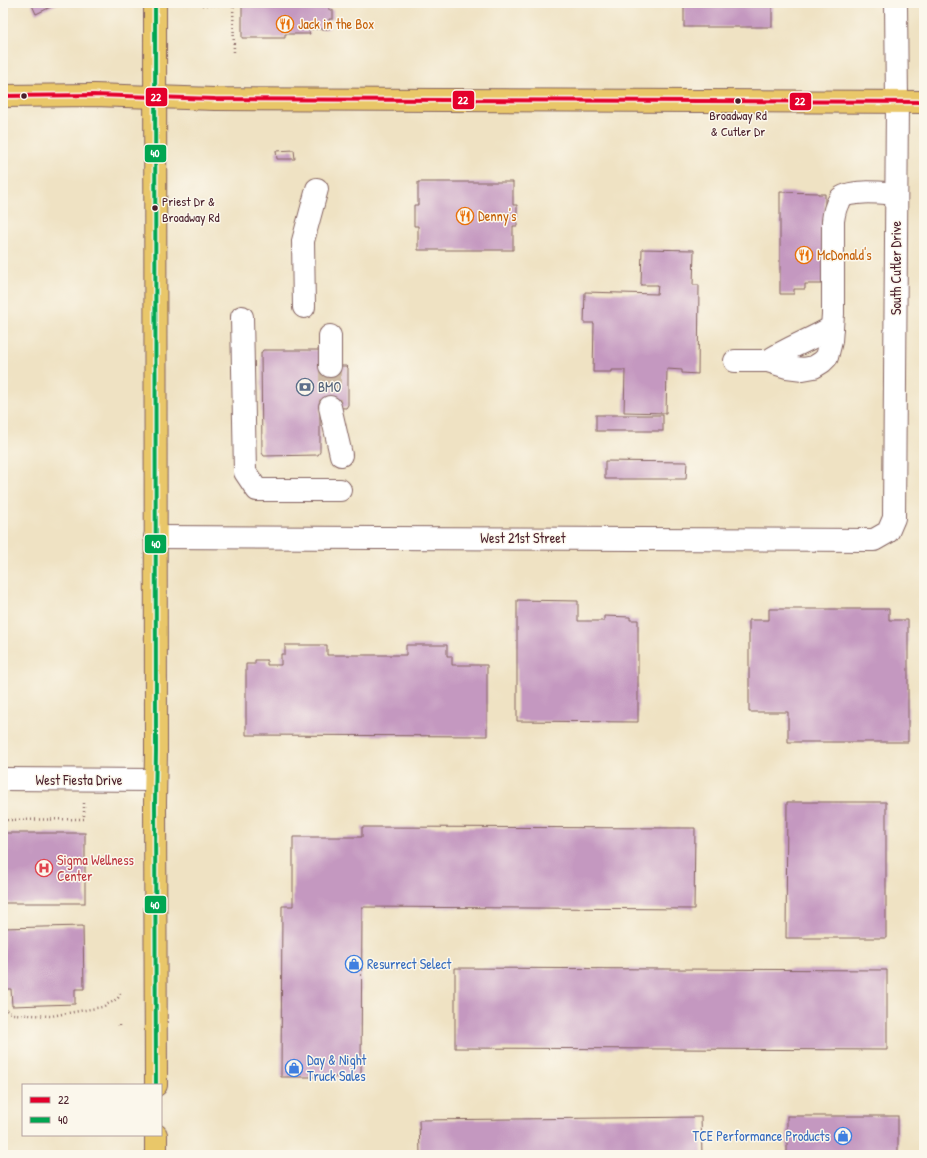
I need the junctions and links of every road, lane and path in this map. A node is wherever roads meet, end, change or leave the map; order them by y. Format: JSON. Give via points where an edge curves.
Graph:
{"nodes":[{"id":1,"x":155,"y":3,"type":"edge"},
{"id":2,"x":896,"y":3,"type":"edge"},
{"id":3,"x":233,"y":4,"type":"edge"},
{"id":4,"x":202,"y":5,"type":"dead end"},
{"id":5,"x":234,"y":53,"type":"dead end"},
{"id":6,"x":3,"y":96,"type":"edge"},
{"id":7,"x":155,"y":97,"type":"junction"},
{"id":8,"x":897,"y":102,"type":"junction"},
{"id":9,"x":924,"y":102,"type":"edge"},
{"id":10,"x":317,"y":189,"type":"dead end"},
{"id":11,"x":896,"y":194,"type":"junction"},
{"id":12,"x":304,"y":307,"type":"dead end"},
{"id":13,"x":242,"y":317,"type":"dead end"},
{"id":14,"x":330,"y":336,"type":"dead end"},
{"id":15,"x":735,"y":361,"type":"dead end"},
{"id":16,"x":330,"y":366,"type":"tunnel mouth"},
{"id":17,"x":330,"y":407,"type":"tunnel mouth"},
{"id":18,"x":341,"y":455,"type":"dead end"},
{"id":19,"x":340,"y":490,"type":"dead end"},
{"id":20,"x":888,"y":532,"type":"joint"},
{"id":21,"x":155,"y":537,"type":"junction"},
{"id":22,"x":3,"y":779,"type":"edge"},
{"id":23,"x":155,"y":780,"type":"junction"},
{"id":24,"x":84,"y":801,"type":"dead end"},
{"id":25,"x":3,"y":820,"type":"edge"},
{"id":26,"x":121,"y":992,"type":"dead end"},
{"id":27,"x":3,"y":1008,"type":"edge"},
{"id":28,"x":119,"y":1025,"type":"dead end"},
{"id":29,"x":119,"y":1029,"type":"dead end"},
{"id":30,"x":156,"y":1084,"type":"edge"},
{"id":31,"x":156,"y":1136,"type":"edge"},
{"id":32,"x":156,"y":1155,"type":"edge"}],
"edges":[{"from":1,"to":7,"type":"main road"},
{"from":2,"to":8,"type":"street","name":"South Cutler Drive"},
{"from":3,"to":4,"type":"path"},
{"from":3,"to":5,"type":"path"},
{"from":6,"to":7,"type":"main road"},
{"from":7,"to":8,"type":"main road"},
{"from":7,"to":21,"type":"main road"},
{"from":8,"to":9,"type":"main road"},
{"from":8,"to":11,"type":"street","name":"South Cutler Drive"},
{"from":10,"to":12,"type":"street","via":[[303,241]]},
{"from":11,"to":15,"type":"street","via":[[852,193],[840,198],[835,208],[833,314],[827,357],[814,367],[803,369],[768,361]]},
{"from":11,"to":20,"type":"street","name":"South Cutler Drive","via":[[894,518]]},
{"from":13,"to":19,"type":"street","via":[[245,472],[257,490]]},
{"from":14,"to":16,"type":"street"},
{"from":17,"to":18,"type":"street"},
{"from":20,"to":21,"type":"street","name":"West 21st Street","via":[[874,540]]},
{"from":21,"to":23,"type":"main road"},
{"from":22,"to":23,"type":"street","name":"West Fiesta Drive"},
{"from":23,"to":30,"type":"main road"},
{"from":24,"to":25,"type":"path","via":[[84,819]]},
{"from":26,"to":27,"type":"path","via":[[119,999],[102,1007],[51,1016],[12,1014]]},
{"from":28,"to":29,"type":"path"},
{"from":31,"to":32,"type":"main road"}]}
